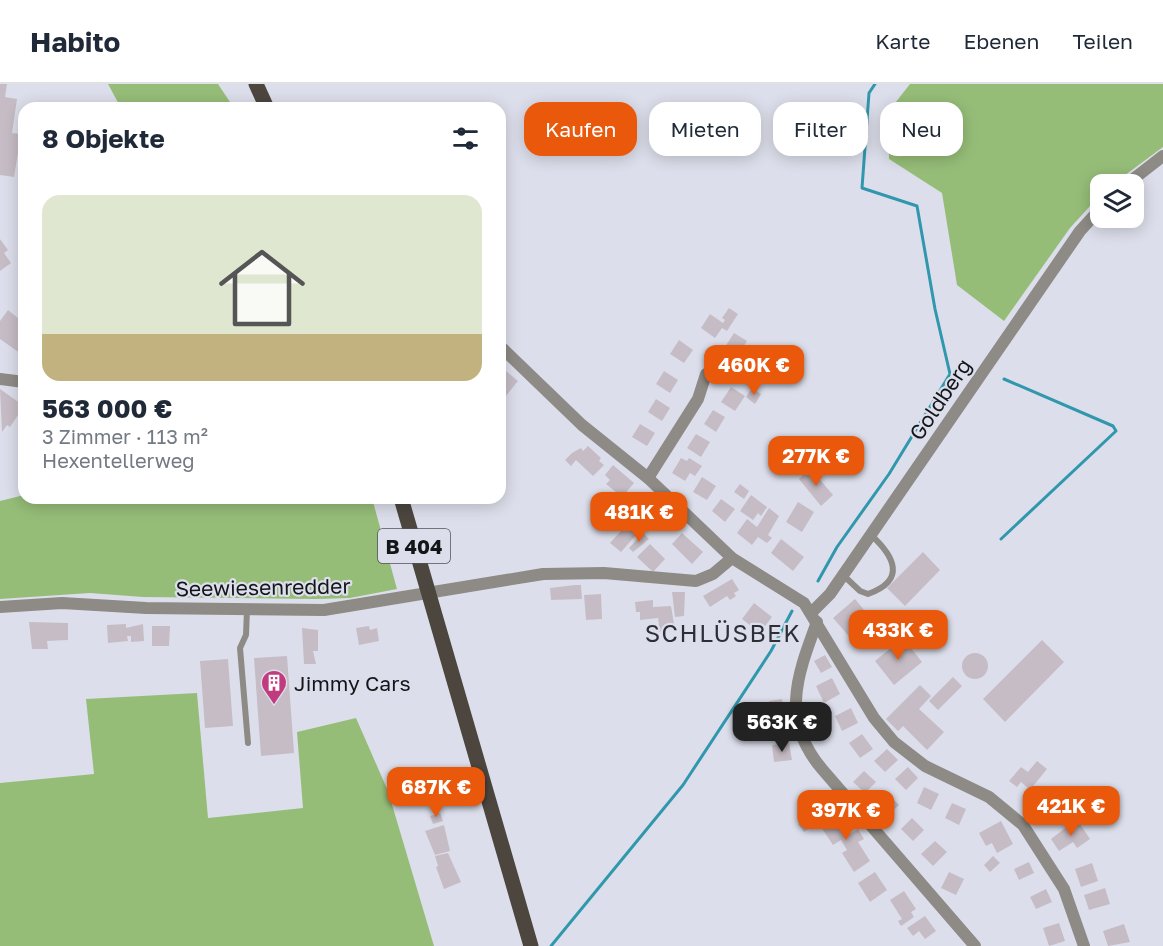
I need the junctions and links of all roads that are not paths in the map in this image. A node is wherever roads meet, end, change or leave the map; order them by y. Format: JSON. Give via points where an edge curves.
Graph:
{"nodes":[{"id":1,"x":256,"y":84,"type":"edge"},
{"id":2,"x":264,"y":102,"type":"edge"},
{"id":3,"x":1163,"y":156,"type":"edge"},
{"id":4,"x":1140,"y":174,"type":"edge"},
{"id":5,"x":1090,"y":221,"type":"edge"},
{"id":6,"x":506,"y":352,"type":"edge"},
{"id":7,"x":706,"y":374,"type":"dead end"},
{"id":8,"x":0,"y":379,"type":"edge"},
{"id":9,"x":18,"y":381,"type":"edge"},
{"id":10,"x":648,"y":478,"type":"junction"},
{"id":11,"x":403,"y":504,"type":"edge"},
{"id":12,"x":871,"y":535,"type":"junction"},
{"id":13,"x":732,"y":558,"type":"junction"},
{"id":14,"x":843,"y":575,"type":"junction"},
{"id":15,"x":428,"y":594,"type":"junction"},
{"id":16,"x":0,"y":607,"type":"edge"},
{"id":17,"x":247,"y":609,"type":"junction"},
{"id":18,"x":814,"y":617,"type":"junction"},
{"id":19,"x":248,"y":743,"type":"dead end"},
{"id":20,"x":531,"y":946,"type":"edge"},
{"id":21,"x":975,"y":946,"type":"edge"},
{"id":22,"x":1084,"y":946,"type":"edge"}],
"edges":[{"from":1,"to":2,"type":"main road"},
{"from":3,"to":4,"type":"street"},
{"from":5,"to":12,"type":"street","name":"Goldberg"},
{"from":6,"to":10,"type":"street","via":[[582,425]]},
{"from":7,"to":10,"type":"street","via":[[698,399]]},
{"from":8,"to":9,"type":"street"},
{"from":10,"to":13,"type":"street"},
{"from":11,"to":15,"type":"main road","number":"B 404"},
{"from":12,"to":14,"type":"street","name":"Goldberg"},
{"from":12,"to":14,"type":"lane","via":[[892,557],[891,574],[883,585],[868,594]]},
{"from":13,"to":15,"type":"street","name":"Seewiesenredder","via":[[713,574],[696,581],[604,573],[543,574]]},
{"from":13,"to":18,"type":"street","via":[[804,603]]},
{"from":14,"to":18,"type":"street","name":"Goldberg"},
{"from":15,"to":17,"type":"street","name":"Seewiesenredder","via":[[324,610]]},
{"from":15,"to":20,"type":"main road","number":"B 404"},
{"from":16,"to":17,"type":"street","name":"Seewiesenredder","via":[[62,603]]},
{"from":17,"to":19,"type":"lane","via":[[246,635],[240,648]]},
{"from":18,"to":21,"type":"street","via":[[795,689],[797,719],[806,747]]},
{"from":18,"to":22,"type":"street","via":[[874,718],[894,742],[925,766],[989,797],[1023,825],[1064,889]]}]}
